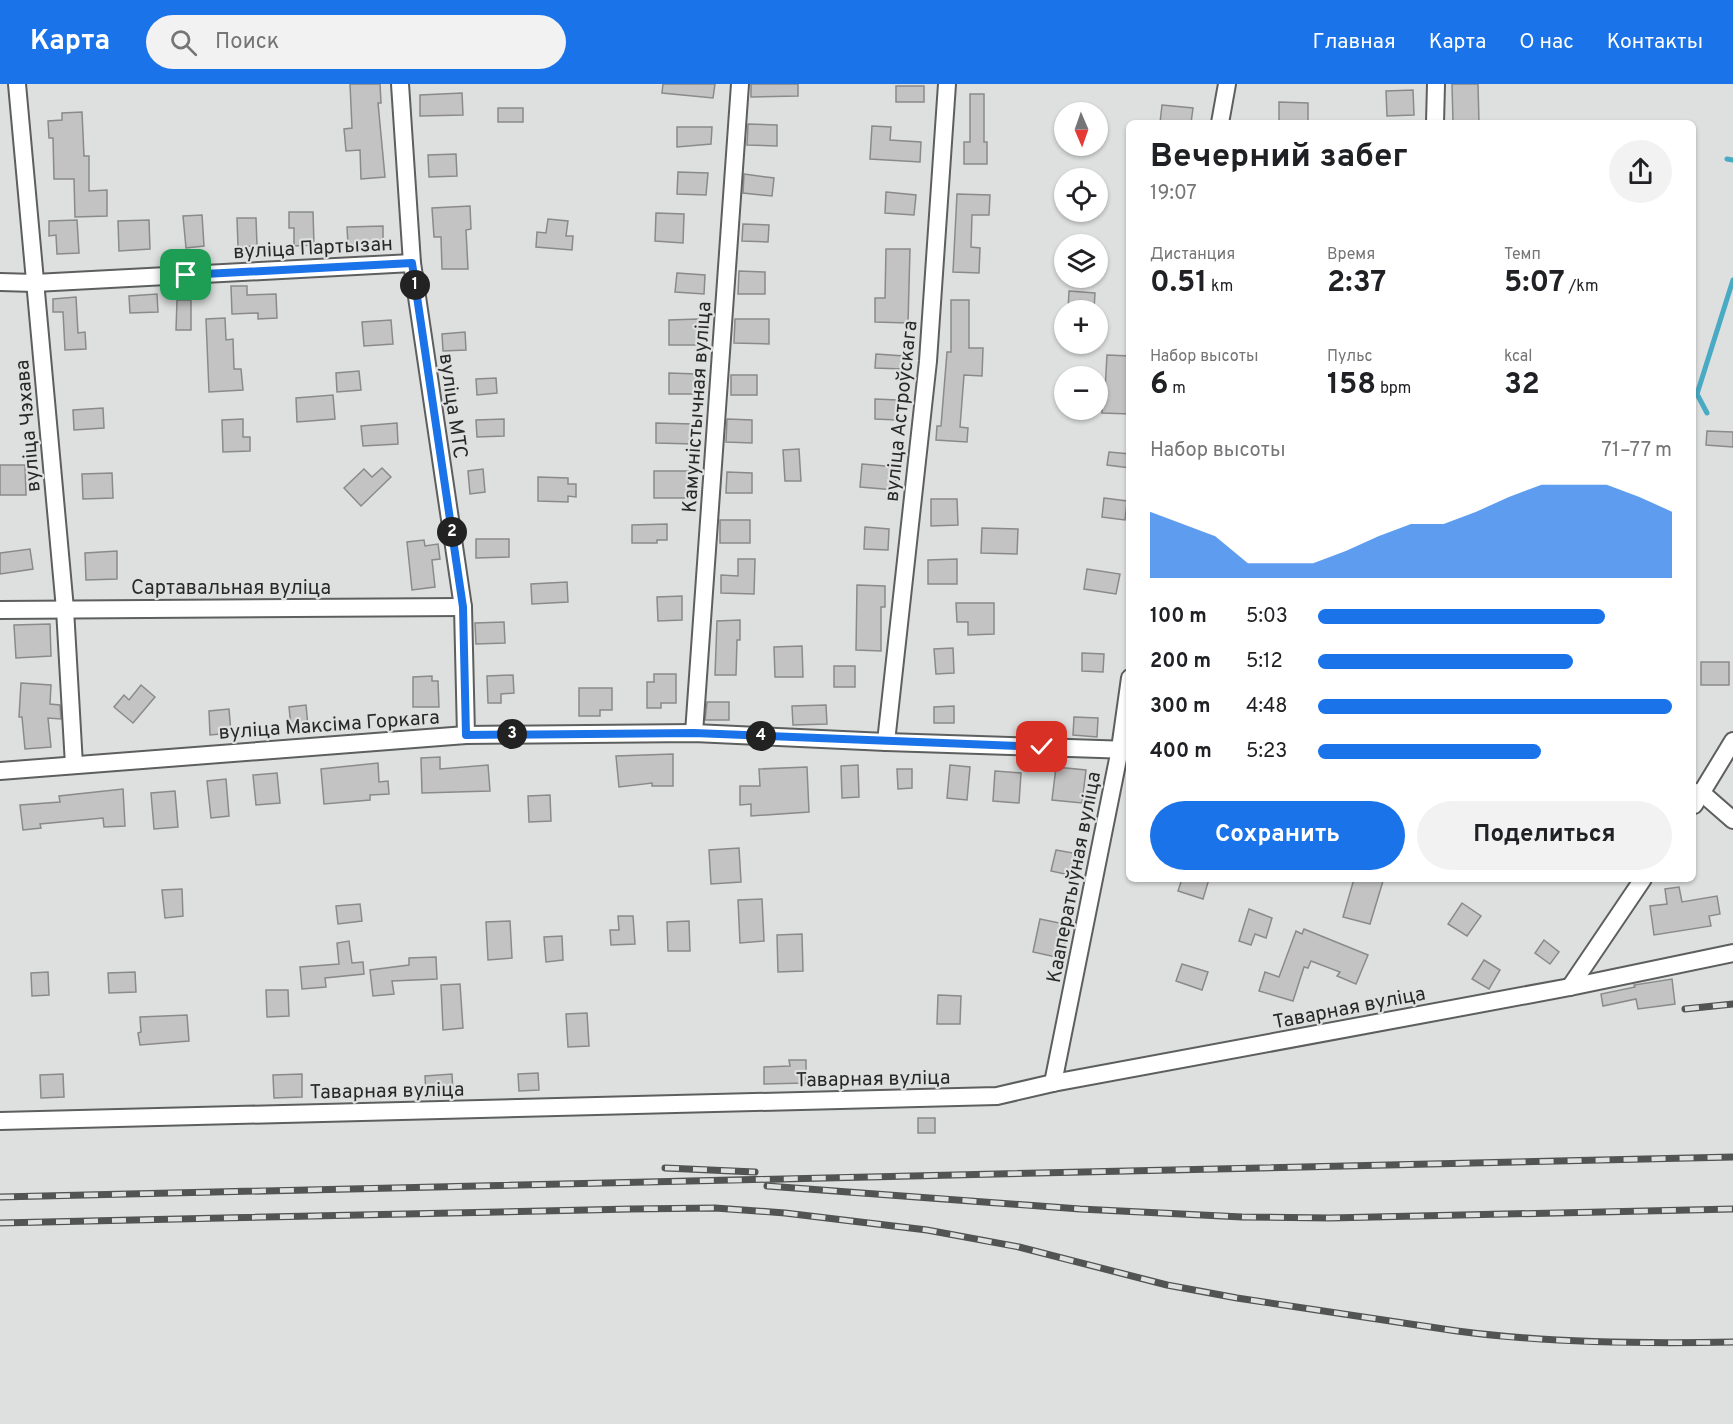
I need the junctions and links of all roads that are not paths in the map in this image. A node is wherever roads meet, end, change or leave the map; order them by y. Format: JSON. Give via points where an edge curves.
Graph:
{"nodes":[{"id":1,"x":17,"y":84,"type":"edge"},
{"id":2,"x":400,"y":84,"type":"edge"},
{"id":3,"x":740,"y":84,"type":"edge"},
{"id":4,"x":947,"y":84,"type":"edge"},
{"id":5,"x":1227,"y":84,"type":"edge"},
{"id":6,"x":1436,"y":84,"type":"edge"},
{"id":7,"x":1221,"y":120,"type":"edge"},
{"id":8,"x":1435,"y":120,"type":"edge"},
{"id":9,"x":412,"y":263,"type":"junction"},
{"id":10,"x":0,"y":282,"type":"edge"},
{"id":11,"x":35,"y":283,"type":"junction"},
{"id":12,"x":463,"y":607,"type":"junction"},
{"id":13,"x":65,"y":609,"type":"junction"},
{"id":14,"x":0,"y":610,"type":"edge"},
{"id":15,"x":694,"y":733,"type":"junction"},
{"id":16,"x":466,"y":735,"type":"junction"},
{"id":17,"x":1733,"y":741,"type":"edge"},
{"id":18,"x":886,"y":742,"type":"junction"},
{"id":19,"x":1125,"y":749,"type":"edge"},
{"id":20,"x":74,"y":765,"type":"junction"},
{"id":21,"x":0,"y":771,"type":"edge"},
{"id":22,"x":1696,"y":797,"type":"edge"},
{"id":23,"x":1733,"y":820,"type":"edge"},
{"id":24,"x":1641,"y":882,"type":"edge"},
{"id":25,"x":1733,"y":953,"type":"edge"},
{"id":26,"x":1570,"y":987,"type":"junction"},
{"id":27,"x":1053,"y":1083,"type":"junction"},
{"id":28,"x":0,"y":1121,"type":"edge"}],
"edges":[{"from":1,"to":11,"type":"street","name":"вуліца Чэхава"},
{"from":2,"to":9,"type":"street","name":"вуліца МТС"},
{"from":3,"to":15,"type":"street","name":"Камуністычная вуліца"},
{"from":4,"to":18,"type":"street","name":"вуліца Астроўскага","via":[[928,361]]},
{"from":5,"to":7,"type":"street"},
{"from":6,"to":8,"type":"street"},
{"from":9,"to":11,"type":"street","name":"вуліца Партызан"},
{"from":9,"to":12,"type":"street","name":"вуліца МТС"},
{"from":10,"to":11,"type":"street","name":"вуліца Партызан"},
{"from":11,"to":13,"type":"street","name":"вуліца Чэхава"},
{"from":12,"to":13,"type":"street","name":"Сартавальная вуліца"},
{"from":12,"to":16,"type":"street","name":"вуліца МТС"},
{"from":13,"to":14,"type":"street","name":"Сартавальная вуліца"},
{"from":13,"to":20,"type":"street","name":"вуліца Чэхава"},
{"from":15,"to":16,"type":"street","name":"вуліца Максіма Горкага"},
{"from":15,"to":18,"type":"street","name":"вуліца Максіма Горкага"},
{"from":16,"to":20,"type":"street","name":"вуліца Максіма Горкага"},
{"from":17,"to":22,"type":"street"},
{"from":18,"to":19,"type":"street","name":"вуліца Максіма Горкага"},
{"from":19,"to":27,"type":"street","name":"Кааператыўная вуліца"},
{"from":20,"to":21,"type":"street","name":"вуліца Максіма Горкага"},
{"from":22,"to":23,"type":"street"},
{"from":24,"to":26,"type":"street"},
{"from":25,"to":26,"type":"street","name":"Таварная вуліца"},
{"from":26,"to":27,"type":"street","name":"Таварная вуліца"},
{"from":27,"to":28,"type":"street","name":"Таварная вуліца","via":[[997,1096]]}]}
